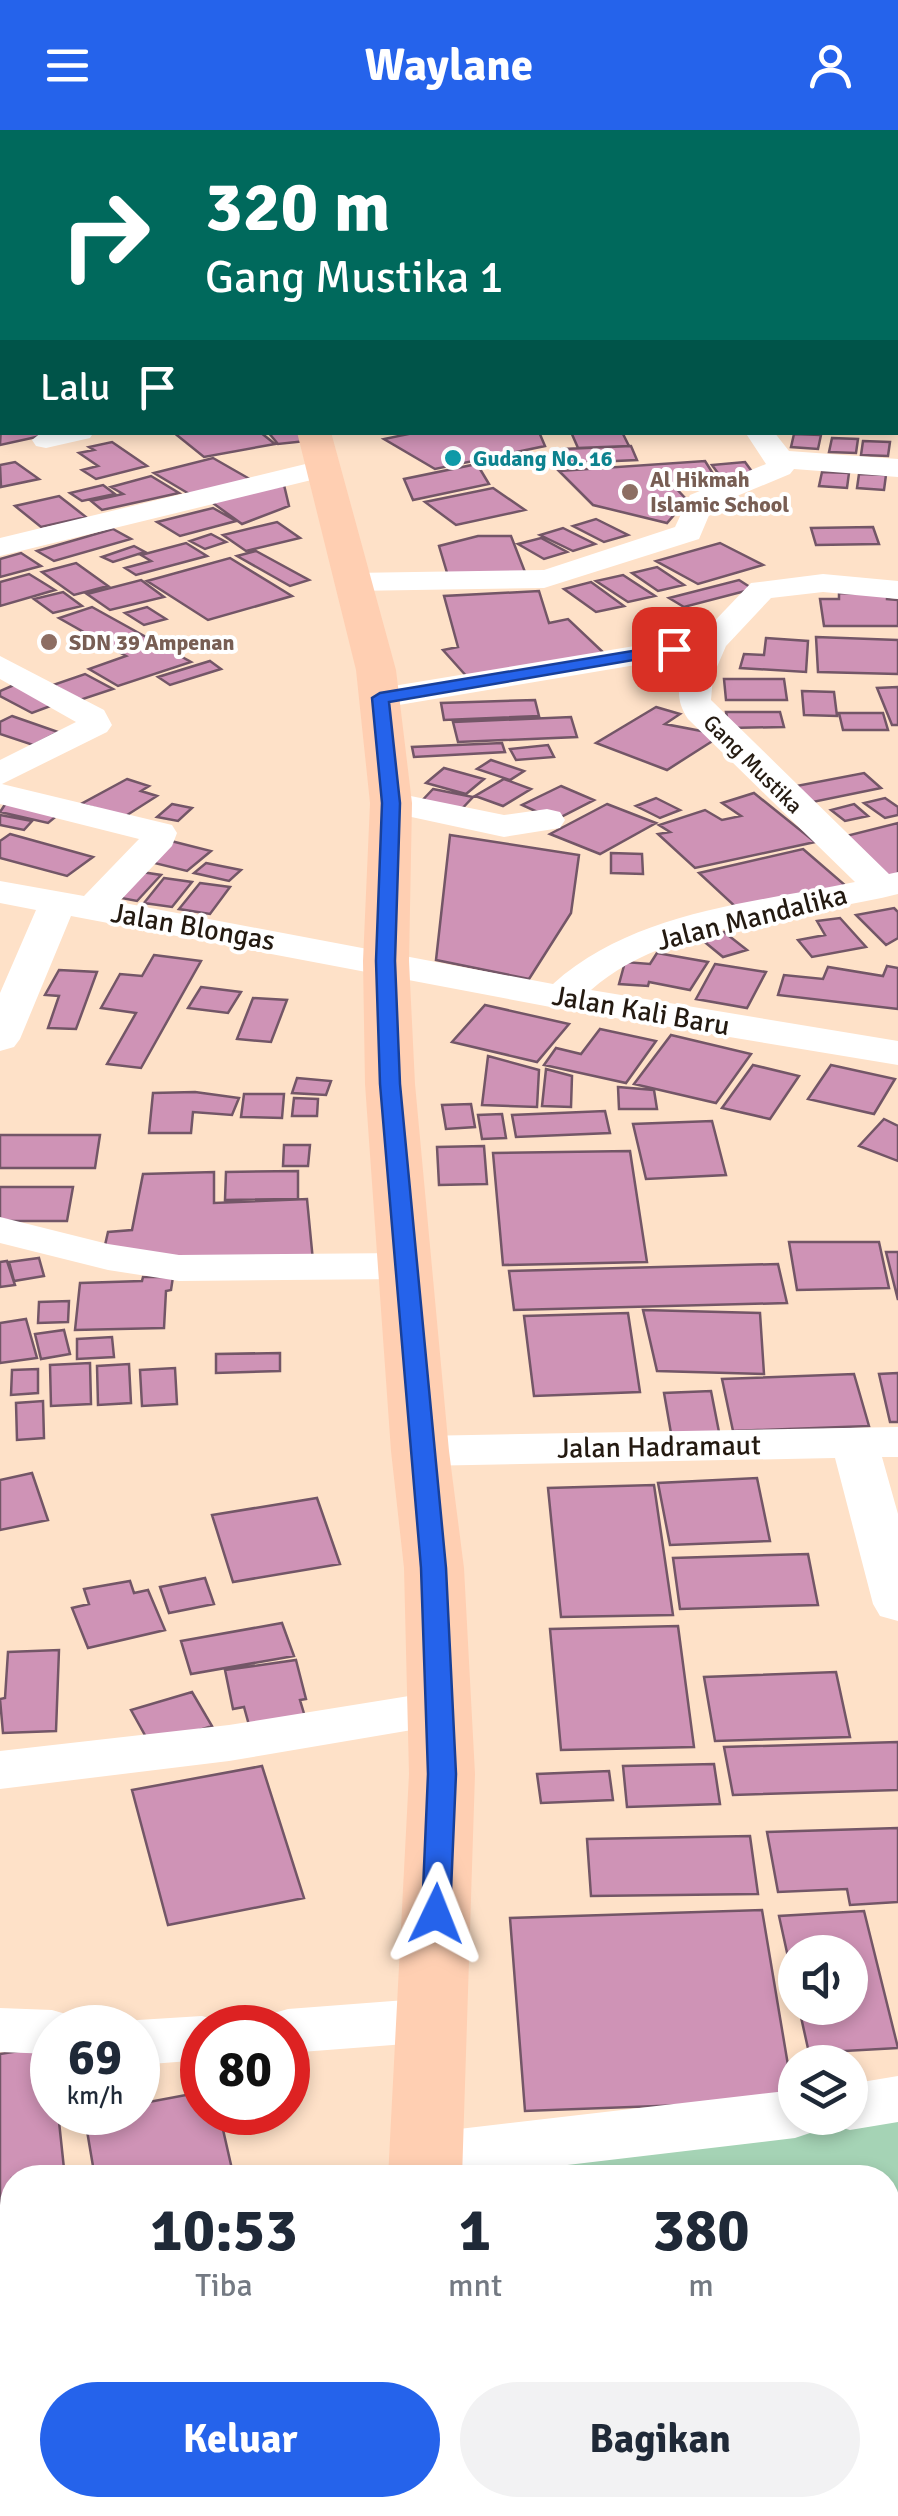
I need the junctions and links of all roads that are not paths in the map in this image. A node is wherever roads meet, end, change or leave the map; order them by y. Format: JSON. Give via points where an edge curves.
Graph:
{"nodes":[{"id":1,"x":67,"y":435,"type":"edge"},
{"id":2,"x":761,"y":435,"type":"edge"},
{"id":3,"x":46,"y":440,"type":"dead end"},
{"id":4,"x":318,"y":451,"type":"edge"},
{"id":5,"x":780,"y":458,"type":"junction"},
{"id":6,"x":898,"y":468,"type":"edge"},
{"id":7,"x":0,"y":547,"type":"edge"},
{"id":8,"x":544,"y":579,"type":"junction"},
{"id":9,"x":352,"y":582,"type":"junction"},
{"id":10,"x":898,"y":590,"type":"edge"},
{"id":11,"x":563,"y":614,"type":"dead end"},
{"id":12,"x":711,"y":643,"type":"junction"},
{"id":13,"x":0,"y":666,"type":"edge"},
{"id":14,"x":380,"y":698,"type":"junction"},
{"id":15,"x":0,"y":774,"type":"edge"},
{"id":16,"x":0,"y":794,"type":"edge"},
{"id":17,"x":391,"y":803,"type":"junction"},
{"id":18,"x":547,"y":820,"type":"dead end"},
{"id":19,"x":889,"y":885,"type":"edge"},
{"id":20,"x":0,"y":892,"type":"edge"},
{"id":21,"x":75,"y":906,"type":"junction"},
{"id":22,"x":386,"y":961,"type":"junction"},
{"id":23,"x":562,"y":997,"type":"junction"},
{"id":24,"x":0,"y":1039,"type":"edge"},
{"id":25,"x":898,"y":1053,"type":"edge"},
{"id":26,"x":0,"y":1230,"type":"edge"},
{"id":27,"x":406,"y":1266,"type":"junction"},
{"id":28,"x":877,"y":1443,"type":"edge"},
{"id":29,"x":420,"y":1451,"type":"junction"},
{"id":30,"x":898,"y":1604,"type":"edge"},
{"id":31,"x":440,"y":1709,"type":"junction"},
{"id":32,"x":0,"y":1770,"type":"edge"},
{"id":33,"x":432,"y":2020,"type":"junction"},
{"id":34,"x":310,"y":2029,"type":"edge"},
{"id":35,"x":0,"y":2030,"type":"edge"},
{"id":36,"x":30,"y":2031,"type":"edge"},
{"id":37,"x":898,"y":2099,"type":"edge"},
{"id":38,"x":868,"y":2104,"type":"edge"},
{"id":39,"x":778,"y":2116,"type":"edge"},
{"id":40,"x":425,"y":2165,"type":"edge"},
{"id":41,"x":439,"y":2165,"type":"edge"}],
"edges":[{"from":1,"to":3,"type":"street"},
{"from":2,"to":5,"type":"street"},
{"from":4,"to":7,"type":"street"},
{"from":4,"to":9,"type":"highway"},
{"from":5,"to":6,"type":"street"},
{"from":5,"to":8,"type":"street","via":[[780,468],[768,476],[700,501],[688,533]]},
{"from":8,"to":9,"type":"street"},
{"from":8,"to":11,"type":"street"},
{"from":9,"to":14,"type":"highway"},
{"from":10,"to":12,"type":"street","name":"Gang Mustika","via":[[823,583],[762,590]]},
{"from":12,"to":14,"type":"street"},
{"from":12,"to":19,"type":"street","name":"Gang Mustika","via":[[697,676],[700,712]]},
{"from":13,"to":15,"type":"street","via":[[92,717],[94,725]]},
{"from":14,"to":17,"type":"highway"},
{"from":16,"to":21,"type":"street","via":[[160,833]]},
{"from":17,"to":18,"type":"street","via":[[504,826]]},
{"from":17,"to":22,"type":"highway"},
{"from":19,"to":23,"type":"street","name":"Jalan Mandalika","via":[[702,926],[628,950]]},
{"from":20,"to":21,"type":"street","name":"Jalan Blongas"},
{"from":21,"to":22,"type":"street","name":"Jalan Blongas"},
{"from":21,"to":24,"type":"street"},
{"from":22,"to":23,"type":"street","name":"Jalan Kali Baru"},
{"from":22,"to":27,"type":"highway"},
{"from":23,"to":25,"type":"street","name":"Jalan Kali Baru"},
{"from":26,"to":27,"type":"street","via":[[179,1268]]},
{"from":27,"to":29,"type":"highway"},
{"from":28,"to":29,"type":"street","name":"Jalan Hadramaut"},
{"from":28,"to":30,"type":"street"},
{"from":29,"to":31,"type":"highway"},
{"from":31,"to":32,"type":"street"},
{"from":31,"to":33,"type":"highway"},
{"from":33,"to":34,"type":"street"},
{"from":33,"to":40,"type":"highway"},
{"from":35,"to":36,"type":"street"},
{"from":37,"to":38,"type":"street"},
{"from":39,"to":41,"type":"street"}]}
